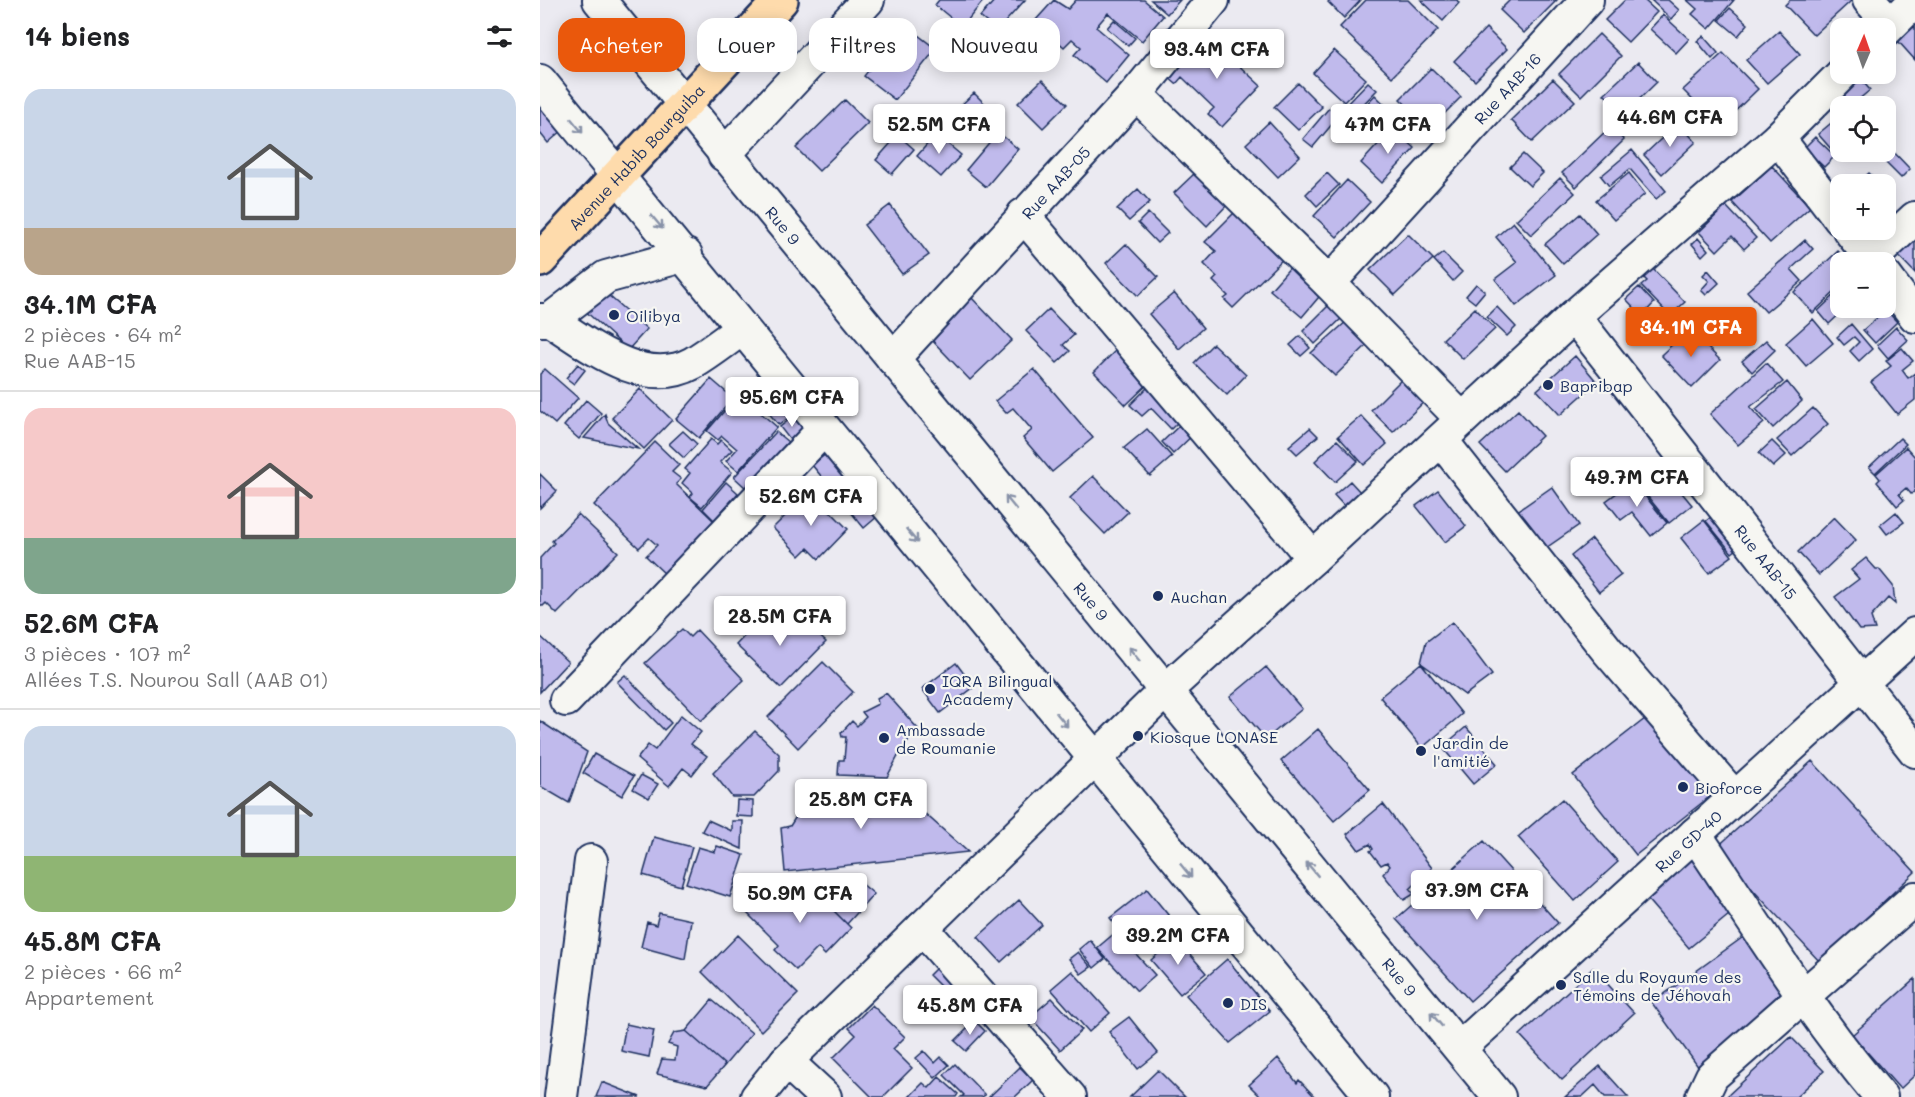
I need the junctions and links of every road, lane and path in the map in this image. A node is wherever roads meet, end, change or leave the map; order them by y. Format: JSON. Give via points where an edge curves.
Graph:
{"nodes":[{"id":1,"x":599,"y":0,"type":"edge"},
{"id":2,"x":781,"y":0,"type":"edge"},
{"id":3,"x":868,"y":0,"type":"edge"},
{"id":4,"x":1213,"y":0,"type":"edge"},
{"id":5,"x":1587,"y":0,"type":"edge"},
{"id":6,"x":1869,"y":0,"type":"edge"},
{"id":7,"x":1915,"y":2,"type":"edge"},
{"id":8,"x":1882,"y":18,"type":"edge"},
{"id":9,"x":1896,"y":20,"type":"edge"},
{"id":10,"x":540,"y":81,"type":"edge"},
{"id":11,"x":1832,"y":84,"type":"edge"},
{"id":12,"x":1136,"y":94,"type":"junction"},
{"id":13,"x":685,"y":104,"type":"junction"},
{"id":14,"x":1778,"y":138,"type":"junction"},
{"id":15,"x":724,"y":155,"type":"junction"},
{"id":16,"x":619,"y":177,"type":"junction"},
{"id":17,"x":1830,"y":206,"type":"edge"},
{"id":18,"x":1023,"y":215,"type":"junction"},
{"id":19,"x":1915,"y":218,"type":"edge"},
{"id":20,"x":1857,"y":240,"type":"edge"},
{"id":21,"x":1866,"y":252,"type":"edge"},
{"id":22,"x":1888,"y":252,"type":"edge"},
{"id":23,"x":686,"y":255,"type":"junction"},
{"id":24,"x":540,"y":260,"type":"edge"},
{"id":25,"x":1329,"y":283,"type":"junction"},
{"id":26,"x":1896,"y":291,"type":"edge"},
{"id":27,"x":1574,"y":315,"type":"junction"},
{"id":28,"x":1915,"y":316,"type":"edge"},
{"id":29,"x":545,"y":320,"type":"edge"},
{"id":30,"x":742,"y":329,"type":"junction"},
{"id":31,"x":893,"y":359,"type":"junction"},
{"id":32,"x":824,"y":429,"type":"junction"},
{"id":33,"x":1451,"y":429,"type":"junction"},
{"id":34,"x":1313,"y":558,"type":"junction"},
{"id":35,"x":1915,"y":634,"type":"edge"},
{"id":36,"x":1862,"y":682,"type":"junction"},
{"id":37,"x":1164,"y":691,"type":"junction"},
{"id":38,"x":566,"y":700,"type":"dead end"},
{"id":39,"x":1915,"y":751,"type":"edge"},
{"id":40,"x":1094,"y":759,"type":"junction"},
{"id":41,"x":1734,"y":797,"type":"junction"},
{"id":42,"x":1695,"y":834,"type":"junction"},
{"id":43,"x":591,"y":861,"type":"dead end"},
{"id":44,"x":1915,"y":898,"type":"edge"},
{"id":45,"x":922,"y":927,"type":"junction"},
{"id":46,"x":1804,"y":996,"type":"junction"},
{"id":47,"x":1460,"y":1048,"type":"junction"},
{"id":48,"x":786,"y":1061,"type":"junction"},
{"id":49,"x":561,"y":1097,"type":"edge"},
{"id":50,"x":757,"y":1097,"type":"edge"},
{"id":51,"x":825,"y":1097,"type":"edge"},
{"id":52,"x":1070,"y":1097,"type":"edge"},
{"id":53,"x":1372,"y":1097,"type":"edge"},
{"id":54,"x":1499,"y":1097,"type":"edge"},
{"id":55,"x":1702,"y":1097,"type":"edge"},
{"id":56,"x":1881,"y":1097,"type":"edge"}],
"edges":[{"from":1,"to":13,"type":"street","name":"Rue 9"},
{"from":2,"to":13,"type":"main road","name":"Avenue Habib Bourguiba"},
{"from":3,"to":15,"type":"street"},
{"from":4,"to":12,"type":"street","name":"Rue AAB-05"},
{"from":5,"to":25,"type":"street","name":"Rue AAB-16"},
{"from":6,"to":8,"type":"street"},
{"from":7,"to":9,"type":"street"},
{"from":10,"to":16,"type":"street","one_way":true},
{"from":11,"to":14,"type":"street"},
{"from":12,"to":18,"type":"street","name":"Rue AAB-05"},
{"from":12,"to":25,"type":"street"},
{"from":13,"to":15,"type":"street","name":"Rue 9"},
{"from":13,"to":16,"type":"main road","name":"Avenue Habib Bourguiba"},
{"from":14,"to":17,"type":"street"},
{"from":14,"to":27,"type":"street"},
{"from":15,"to":31,"type":"street","name":"Rue 9"},
{"from":16,"to":23,"type":"street","one_way":true},
{"from":16,"to":24,"type":"main road","name":"Avenue Habib Bourguiba"},
{"from":18,"to":31,"type":"street","name":"Rue AAB-05"},
{"from":18,"to":34,"type":"street"},
{"from":19,"to":22,"type":"street"},
{"from":20,"to":21,"type":"street"},
{"from":23,"to":29,"type":"street","via":[[606,277]]},
{"from":23,"to":30,"type":"street"},
{"from":25,"to":33,"type":"street"},
{"from":26,"to":28,"type":"street"},
{"from":27,"to":33,"type":"street"},
{"from":27,"to":36,"type":"street","name":"Rue AAB-15"},
{"from":29,"to":30,"type":"street","via":[[603,354],[648,371],[691,364]]},
{"from":30,"to":32,"type":"street"},
{"from":37,"to":31,"type":"street","name":"Rue 9","one_way":true},
{"from":32,"to":38,"type":"street"},
{"from":32,"to":40,"type":"street","one_way":true},
{"from":33,"to":34,"type":"street"},
{"from":33,"to":41,"type":"street","via":[[1607,650]]},
{"from":34,"to":37,"type":"street"},
{"from":35,"to":36,"type":"street","name":"Rue GD-40"},
{"from":36,"to":39,"type":"street","name":"Rue AAB-15"},
{"from":36,"to":41,"type":"street","name":"Rue GD-40"},
{"from":37,"to":40,"type":"street"},
{"from":47,"to":37,"type":"street","name":"Rue 9","one_way":true},
{"from":40,"to":45,"type":"street"},
{"from":40,"to":53,"type":"street","one_way":true},
{"from":41,"to":42,"type":"street","name":"Rue GD-40"},
{"from":42,"to":46,"type":"street"},
{"from":42,"to":47,"type":"street","name":"Rue GD-40"},
{"from":43,"to":49,"type":"street"},
{"from":44,"to":46,"type":"street"},
{"from":45,"to":48,"type":"street"},
{"from":45,"to":52,"type":"street"},
{"from":46,"to":55,"type":"street","via":[[1712,1076]]},
{"from":46,"to":56,"type":"street"},
{"from":47,"to":54,"type":"street","name":"Rue 9"},
{"from":48,"to":50,"type":"street"},
{"from":48,"to":51,"type":"street"}]}
